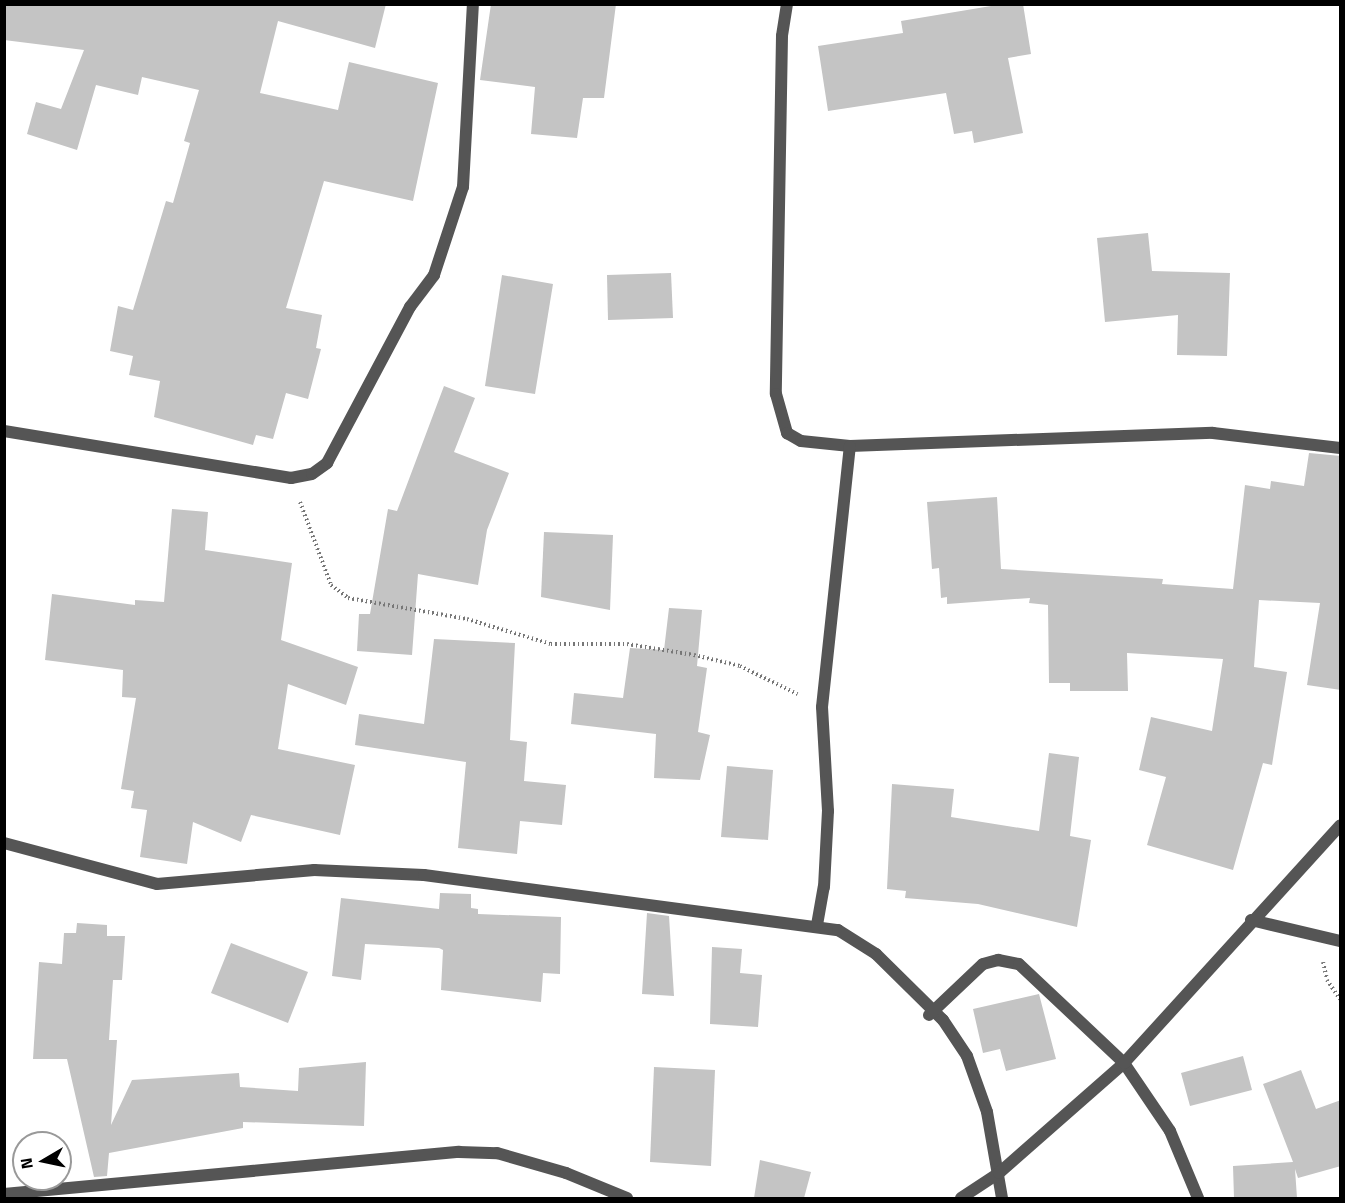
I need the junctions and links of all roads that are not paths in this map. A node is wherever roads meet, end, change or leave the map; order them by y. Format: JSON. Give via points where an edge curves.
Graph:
{"nodes":[{"id":1,"x":473,"y":4,"type":"edge"},
{"id":2,"x":787,"y":4,"type":"edge"},
{"id":3,"x":4,"y":431,"type":"edge"},
{"id":4,"x":850,"y":446,"type":"junction"},
{"id":5,"x":1341,"y":448,"type":"edge"},
{"id":6,"x":1341,"y":826,"type":"edge"},
{"id":7,"x":4,"y":843,"type":"edge"},
{"id":8,"x":1251,"y":920,"type":"junction"},
{"id":9,"x":817,"y":925,"type":"junction"},
{"id":10,"x":1341,"y":941,"type":"edge"},
{"id":11,"x":930,"y":1013,"type":"junction"},
{"id":12,"x":1124,"y":1063,"type":"junction"},
{"id":13,"x":999,"y":1173,"type":"junction"},
{"id":14,"x":4,"y":1194,"type":"edge"},
{"id":15,"x":627,"y":1198,"type":"edge"},
{"id":16,"x":961,"y":1198,"type":"edge"},
{"id":17,"x":1002,"y":1198,"type":"edge"},
{"id":18,"x":1198,"y":1198,"type":"edge"}],
"edges":[{"from":1,"to":3,"type":"street","via":[[463,187],[434,275],[410,307],[327,463],[312,474],[291,478]]},
{"from":2,"to":4,"type":"street","via":[[782,36],[776,394],[787,433],[801,441]]},
{"from":4,"to":5,"type":"street","via":[[1213,433]]},
{"from":4,"to":9,"type":"street","via":[[822,707],[828,811],[824,887]]},
{"from":6,"to":8,"type":"street"},
{"from":7,"to":9,"type":"street","via":[[157,884],[314,870],[424,875]]},
{"from":8,"to":10,"type":"street","via":[[1325,934]]},
{"from":8,"to":12,"type":"street"},
{"from":9,"to":11,"type":"street","via":[[838,930],[867,947]]},
{"from":11,"to":12,"type":"street","via":[[983,964],[1019,964],[1042,982],[1075,1022]]},
{"from":11,"to":13,"type":"street","via":[[967,1056],[987,1112]]},
{"from":12,"to":13,"type":"street"},
{"from":12,"to":18,"type":"street","via":[[1170,1131]]},
{"from":13,"to":16,"type":"street"},
{"from":13,"to":17,"type":"street"},
{"from":14,"to":15,"type":"street","via":[[459,1152],[497,1153],[566,1173]]}]}
